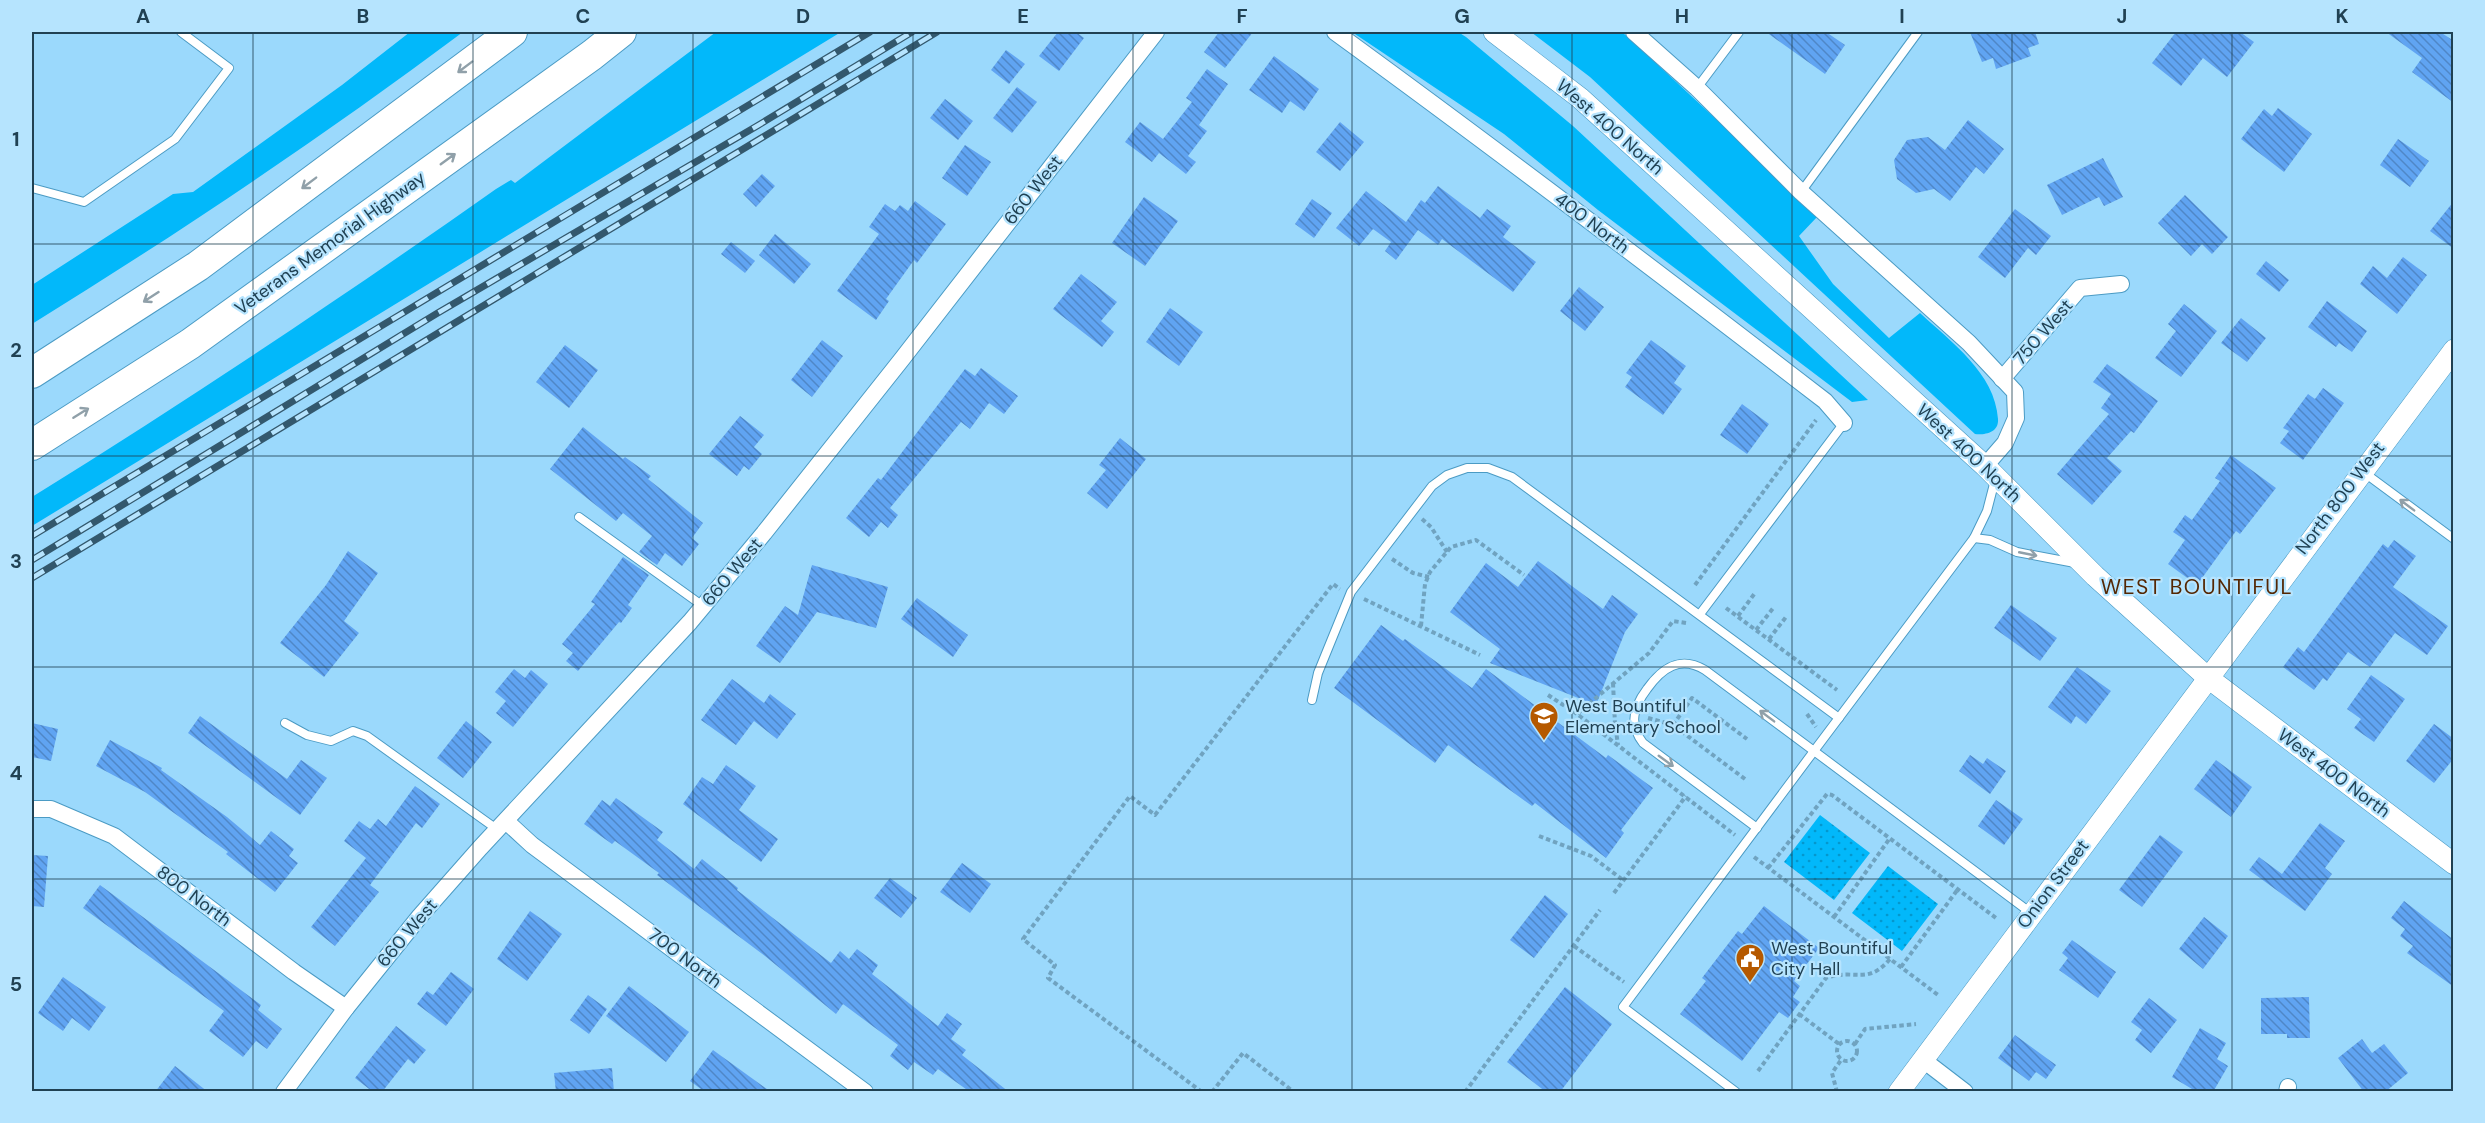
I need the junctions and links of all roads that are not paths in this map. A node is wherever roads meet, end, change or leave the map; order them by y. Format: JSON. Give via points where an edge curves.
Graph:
{"nodes":[{"id":1,"x":182,"y":32,"type":"edge"},
{"id":2,"x":512,"y":32,"type":"edge"},
{"id":3,"x":621,"y":32,"type":"edge"},
{"id":4,"x":1156,"y":32,"type":"edge"},
{"id":5,"x":1335,"y":32,"type":"edge"},
{"id":6,"x":1494,"y":32,"type":"edge"},
{"id":7,"x":1634,"y":32,"type":"edge"},
{"id":8,"x":1739,"y":32,"type":"edge"},
{"id":9,"x":1918,"y":32,"type":"edge"},
{"id":10,"x":1697,"y":88,"type":"junction"},
{"id":11,"x":32,"y":188,"type":"edge"},
{"id":12,"x":1801,"y":192,"type":"junction"},
{"id":13,"x":2121,"y":285,"type":"dead end"},
{"id":14,"x":2454,"y":350,"type":"edge"},
{"id":15,"x":32,"y":373,"type":"edge"},
{"id":16,"x":2002,"y":379,"type":"junction"},
{"id":17,"x":1844,"y":423,"type":"joint"},
{"id":18,"x":32,"y":445,"type":"edge"},
{"id":19,"x":2361,"y":470,"type":"junction"},
{"id":20,"x":1990,"y":471,"type":"junction"},
{"id":21,"x":579,"y":517,"type":"dead end"},
{"id":22,"x":1974,"y":538,"type":"junction"},
{"id":23,"x":2454,"y":539,"type":"edge"},
{"id":24,"x":2084,"y":565,"type":"junction"},
{"id":25,"x":703,"y":606,"type":"junction"},
{"id":26,"x":1700,"y":615,"type":"junction"},
{"id":27,"x":2207,"y":677,"type":"junction"},
{"id":28,"x":1312,"y":700,"type":"dead end"},
{"id":29,"x":1839,"y":718,"type":"junction"},
{"id":30,"x":285,"y":723,"type":"dead end"},
{"id":31,"x":1814,"y":752,"type":"junction"},
{"id":32,"x":32,"y":809,"type":"edge"},
{"id":33,"x":502,"y":826,"type":"junction"},
{"id":34,"x":1757,"y":828,"type":"junction"},
{"id":35,"x":2454,"y":864,"type":"edge"},
{"id":36,"x":2031,"y":913,"type":"junction"},
{"id":37,"x":346,"y":1008,"type":"junction"},
{"id":38,"x":1922,"y":1059,"type":"junction"},
{"id":39,"x":284,"y":1092,"type":"edge"},
{"id":40,"x":865,"y":1092,"type":"edge"},
{"id":41,"x":1736,"y":1092,"type":"edge"},
{"id":42,"x":1899,"y":1092,"type":"edge"},
{"id":43,"x":1965,"y":1092,"type":"edge"}],
"edges":[{"from":1,"to":11,"type":"lane","via":[[229,68],[175,140],[84,202]]},
{"from":2,"to":15,"type":"highway","one_way":true,"via":[[198,266]]},
{"from":18,"to":3,"type":"highway","name":"Veterans Memorial Highway","one_way":true,"via":[[190,344]]},
{"from":4,"to":25,"type":"street","name":"660 West","via":[[902,359]]},
{"from":5,"to":17,"type":"street","name":"400 North","via":[[1825,401]]},
{"from":6,"to":20,"type":"street","name":"West 400 North","via":[[1580,98]]},
{"from":7,"to":10,"type":"street"},
{"from":8,"to":10,"type":"lane"},
{"from":9,"to":12,"type":"lane"},
{"from":10,"to":12,"type":"street"},
{"from":12,"to":16,"type":"street","via":[[1970,343]]},
{"from":13,"to":16,"type":"street","name":"750 West","via":[[2080,288]]},
{"from":14,"to":19,"type":"street","name":"North 800 West"},
{"from":16,"to":20,"type":"street","via":[[2015,392],[2016,418]]},
{"from":17,"to":26,"type":"lane"},
{"from":23,"to":19,"type":"lane","one_way":true},
{"from":19,"to":27,"type":"street","name":"North 800 West"},
{"from":20,"to":22,"type":"lane","via":[[1987,510]]},
{"from":20,"to":24,"type":"street","name":"West 400 North"},
{"from":21,"to":25,"type":"lane"},
{"from":22,"to":24,"type":"lane","one_way":true,"via":[[1990,540],[2017,552]]},
{"from":22,"to":29,"type":"lane"},
{"from":24,"to":27,"type":"street","name":"West 400 North"},
{"from":25,"to":33,"type":"street","name":"660 West"},
{"from":26,"to":28,"type":"lane","via":[[1512,477],[1499,470],[1478,467],[1456,470],[1437,481],[1412,510],[1351,592],[1318,673]]},
{"from":26,"to":29,"type":"lane"},
{"from":27,"to":35,"type":"street","name":"West 400 North"},
{"from":27,"to":36,"type":"street","name":"Onion Street"},
{"from":29,"to":31,"type":"lane"},
{"from":30,"to":33,"type":"lane","via":[[307,735],[331,741],[353,731],[367,736]]},
{"from":31,"to":34,"type":"lane"},
{"from":31,"to":34,"type":"lane","one_way":true,"via":[[1698,666],[1673,664],[1658,674],[1635,707],[1634,725],[1639,738]]},
{"from":31,"to":36,"type":"lane"},
{"from":32,"to":37,"type":"street","name":"800 North","via":[[51,809],[114,836]]},
{"from":33,"to":37,"type":"street","name":"660 West","via":[[420,916]]},
{"from":33,"to":40,"type":"street","name":"700 North"},
{"from":34,"to":41,"type":"lane","via":[[1623,1007]]},
{"from":36,"to":38,"type":"street","name":"Onion Street"},
{"from":37,"to":39,"type":"street","name":"660 West"},
{"from":38,"to":42,"type":"street","name":"Onion Street"},
{"from":38,"to":43,"type":"street"}]}
